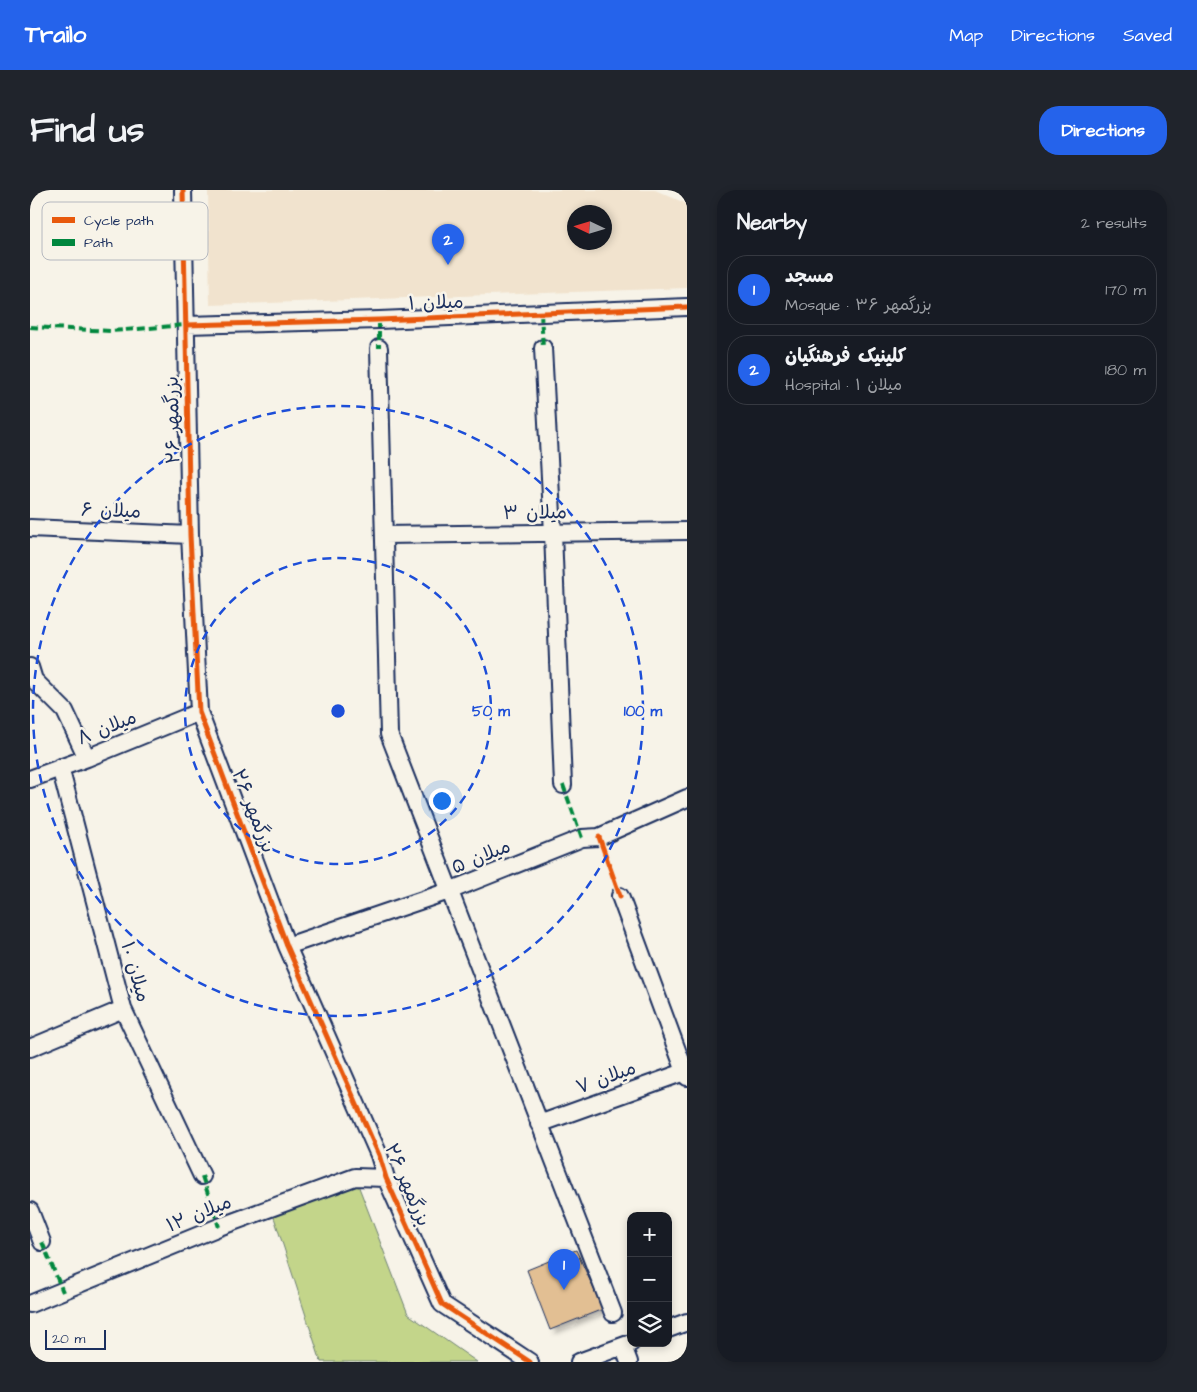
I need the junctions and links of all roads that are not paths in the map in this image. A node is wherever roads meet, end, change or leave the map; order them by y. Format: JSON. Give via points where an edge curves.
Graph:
{"nodes":[{"id":1,"x":185,"y":260,"type":"edge"},
{"id":2,"x":687,"y":306,"type":"edge"},
{"id":3,"x":186,"y":325,"type":"junction"},
{"id":4,"x":379,"y":348,"type":"dead end"},
{"id":5,"x":543,"y":348,"type":"dead end"},
{"id":6,"x":30,"y":528,"type":"edge"},
{"id":7,"x":687,"y":531,"type":"edge"},
{"id":8,"x":553,"y":533,"type":"junction"},
{"id":9,"x":190,"y":535,"type":"junction"},
{"id":10,"x":384,"y":535,"type":"junction"},
{"id":11,"x":30,"y":667,"type":"edge"},
{"id":12,"x":199,"y":712,"type":"junction"},
{"id":13,"x":87,"y":758,"type":"junction"},
{"id":14,"x":60,"y":768,"type":"junction"},
{"id":15,"x":30,"y":779,"type":"edge"},
{"id":16,"x":563,"y":785,"type":"dead end"},
{"id":17,"x":687,"y":798,"type":"edge"},
{"id":18,"x":449,"y":891,"type":"junction"},
{"id":19,"x":620,"y":896,"type":"dead end"},
{"id":20,"x":287,"y":946,"type":"junction"},
{"id":21,"x":123,"y":1009,"type":"junction"},
{"id":22,"x":30,"y":1048,"type":"edge"},
{"id":23,"x":686,"y":1073,"type":"edge"},
{"id":24,"x":539,"y":1124,"type":"junction"},
{"id":25,"x":202,"y":1176,"type":"dead end"},
{"id":26,"x":386,"y":1178,"type":"junction"},
{"id":27,"x":30,"y":1211,"type":"edge"},
{"id":28,"x":42,"y":1242,"type":"dead end"},
{"id":29,"x":30,"y":1304,"type":"edge"},
{"id":30,"x":612,"y":1313,"type":"dead end"},
{"id":31,"x":687,"y":1322,"type":"edge"},
{"id":32,"x":672,"y":1328,"type":"edge"},
{"id":33,"x":627,"y":1344,"type":"edge"},
{"id":34,"x":627,"y":1347,"type":"edge"},
{"id":35,"x":530,"y":1362,"type":"edge"},
{"id":36,"x":579,"y":1362,"type":"edge"},
{"id":37,"x":629,"y":1362,"type":"edge"}],
"edges":[{"from":1,"to":3,"type":"street","name":"بزرگمهر ۲۶"},
{"from":2,"to":3,"type":"street","name":"میلان ۱"},
{"from":3,"to":9,"type":"street","name":"بزرگمهر ۲۶"},
{"from":4,"to":10,"type":"street"},
{"from":5,"to":8,"type":"street"},
{"from":6,"to":9,"type":"street","name":"میلان ۶"},
{"from":7,"to":8,"type":"street","name":"میلان ۳"},
{"from":8,"to":10,"type":"street","name":"میلان ۳"},
{"from":8,"to":16,"type":"street"},
{"from":9,"to":12,"type":"street","name":"بزرگمهر ۲۶"},
{"from":10,"to":18,"type":"street","via":[[389,734]]},
{"from":11,"to":13,"type":"street","via":[[34,680],[65,711]]},
{"from":12,"to":13,"type":"street","name":"میلان ۸"},
{"from":12,"to":20,"type":"street","name":"بزرگمهر ۲۶"},
{"from":13,"to":14,"type":"street","name":"میلان ۸"},
{"from":14,"to":15,"type":"street","name":"میلان ۸"},
{"from":14,"to":21,"type":"street","name":"میلان ۱۰"},
{"from":17,"to":18,"type":"street","name":"میلان ۵","via":[[599,837],[582,838]]},
{"from":18,"to":20,"type":"street","name":"میلان ۵"},
{"from":18,"to":24,"type":"street"},
{"from":19,"to":23,"type":"street"},
{"from":20,"to":26,"type":"street","name":"بزرگمهر ۲۶"},
{"from":21,"to":22,"type":"street"},
{"from":21,"to":25,"type":"street","name":"میلان ۱۰"},
{"from":23,"to":24,"type":"street","name":"میلان ۷"},
{"from":24,"to":30,"type":"street"},
{"from":26,"to":29,"type":"street","name":"میلان ۱۲","via":[[355,1177],[219,1227]]},
{"from":26,"to":35,"type":"street","name":"بزرگمهر ۲۶","via":[[442,1304]]},
{"from":27,"to":28,"type":"street"},
{"from":31,"to":32,"type":"street"},
{"from":33,"to":36,"type":"street"},
{"from":34,"to":37,"type":"street"}]}
